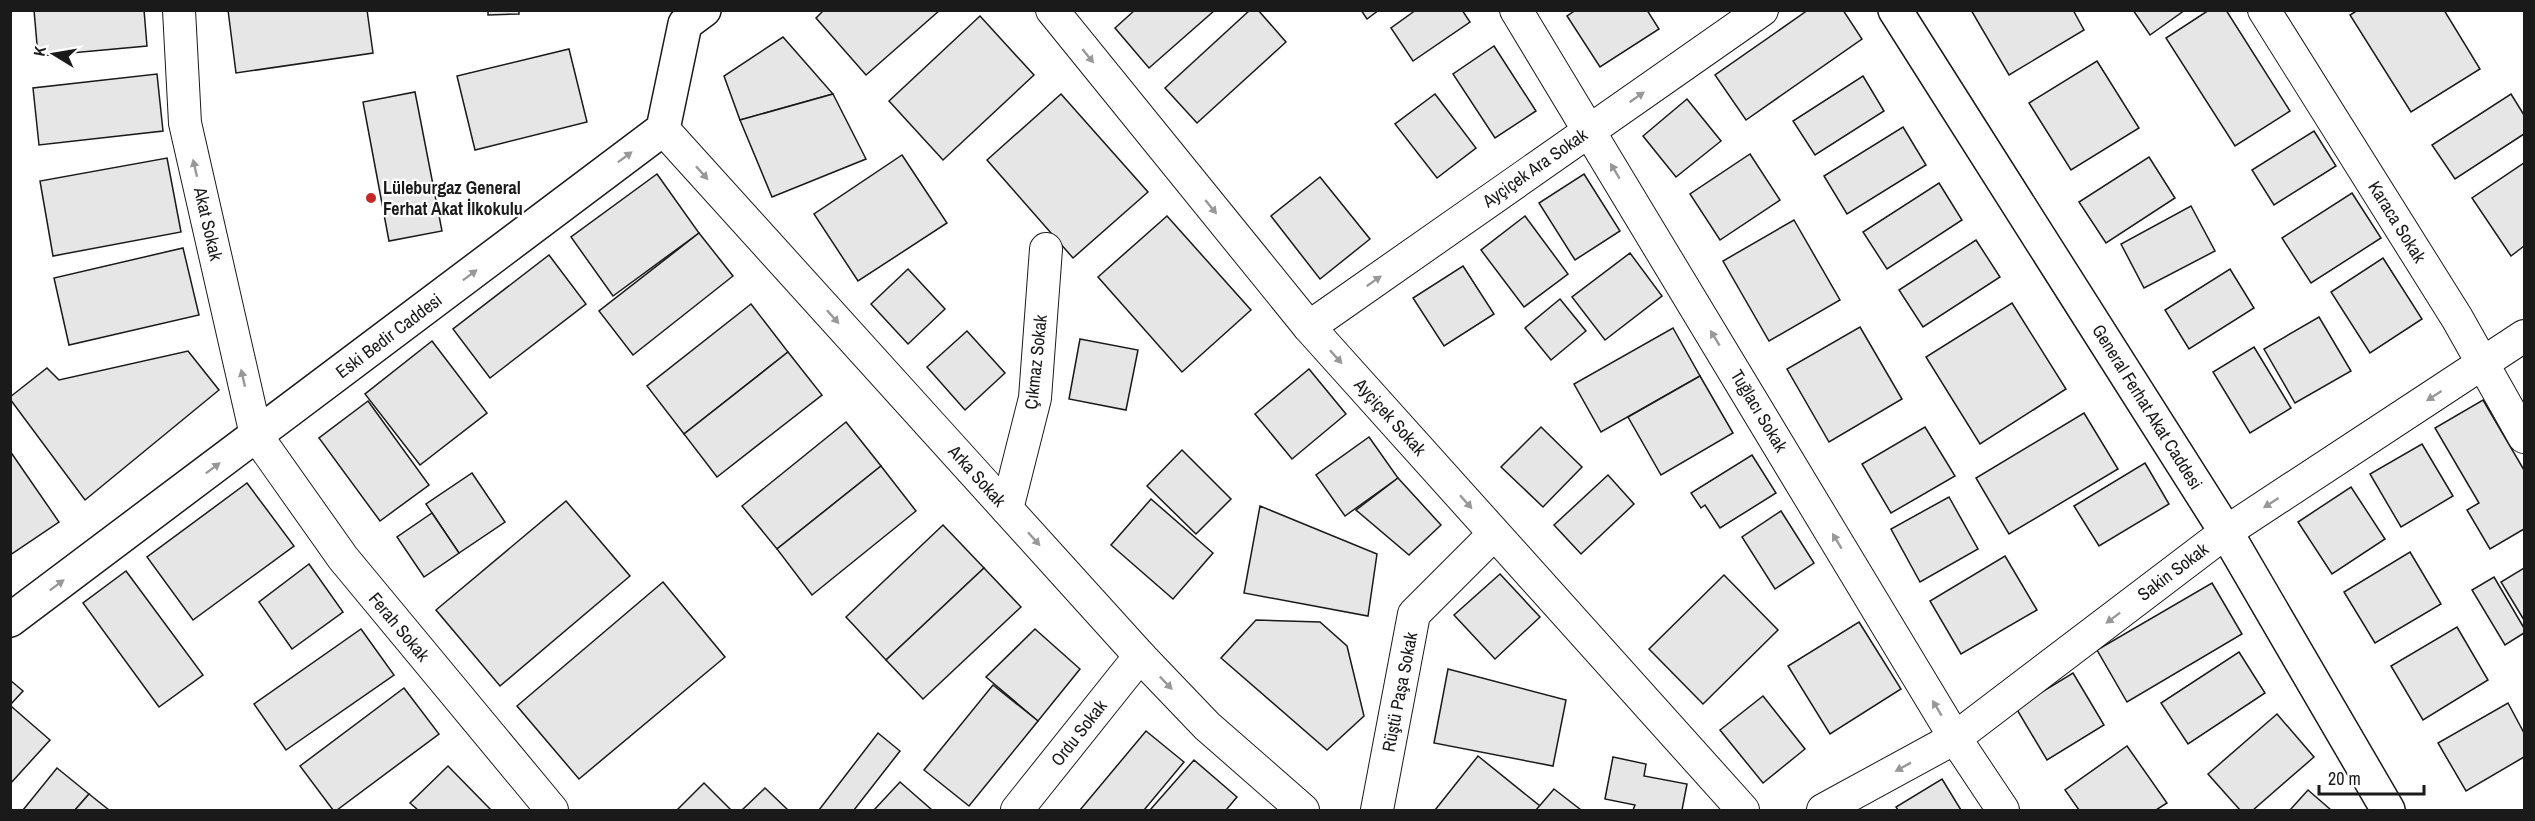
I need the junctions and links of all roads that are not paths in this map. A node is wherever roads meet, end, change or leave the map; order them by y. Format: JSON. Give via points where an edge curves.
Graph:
{"nodes":[{"id":1,"x":179,"y":10,"type":"edge"},
{"id":2,"x":1052,"y":10,"type":"edge"},
{"id":3,"x":1516,"y":10,"type":"edge"},
{"id":4,"x":1762,"y":10,"type":"edge"},
{"id":5,"x":1895,"y":10,"type":"edge"},
{"id":6,"x":2264,"y":10,"type":"edge"},
{"id":7,"x":691,"y":15,"type":"edge"},
{"id":8,"x":663,"y":129,"type":"junction"},
{"id":9,"x":1590,"y":130,"type":"junction"},
{"id":10,"x":1046,"y":249,"type":"dead end"},
{"id":11,"x":1309,"y":327,"type":"junction"},
{"id":12,"x":2524,"y":336,"type":"edge"},
{"id":13,"x":2483,"y":364,"type":"junction"},
{"id":14,"x":256,"y":435,"type":"junction"},
{"id":15,"x":2524,"y":437,"type":"edge"},
{"id":16,"x":1006,"y":509,"type":"junction"},
{"id":17,"x":2226,"y":532,"type":"junction"},
{"id":18,"x":1494,"y":534,"type":"junction"},
{"id":19,"x":10,"y":620,"type":"edge"},
{"id":20,"x":1140,"y":656,"type":"junction"},
{"id":21,"x":1955,"y":738,"type":"junction"},
{"id":22,"x":552,"y":810,"type":"edge"},
{"id":23,"x":1017,"y":810,"type":"edge"},
{"id":24,"x":1303,"y":810,"type":"edge"},
{"id":25,"x":1377,"y":810,"type":"edge"},
{"id":26,"x":1743,"y":810,"type":"edge"},
{"id":27,"x":1823,"y":810,"type":"edge"},
{"id":28,"x":2003,"y":810,"type":"edge"},
{"id":29,"x":2388,"y":810,"type":"edge"}],
"edges":[{"from":14,"to":1,"type":"street","name":"Akat Sokak","one_way":true,"via":[[185,123]]},
{"from":2,"to":11,"type":"street","name":"Ayçiçek Sokak","one_way":true},
{"from":3,"to":9,"type":"street","name":"Tuğlacı Sokak"},
{"from":9,"to":4,"type":"street","name":"Ayçiçek Ara Sokak","one_way":true},
{"from":5,"to":17,"type":"street","name":"General Ferhat Akat Caddesi"},
{"from":6,"to":13,"type":"street","name":"Karaca Sokak"},
{"from":7,"to":8,"type":"street"},
{"from":14,"to":8,"type":"street","name":"Eski Bedir Caddesi","one_way":true},
{"from":8,"to":16,"type":"street","name":"Arka Sokak","one_way":true},
{"from":11,"to":9,"type":"street","name":"Ayçiçek Ara Sokak","one_way":true},
{"from":21,"to":9,"type":"street","name":"Tuğlacı Sokak","one_way":true},
{"from":10,"to":16,"type":"street","name":"Çıkmaz Sokak","via":[[1035,398]]},
{"from":11,"to":18,"type":"street","name":"Ayçiçek Sokak","one_way":true},
{"from":12,"to":13,"type":"street","name":"Sakin Sokak"},
{"from":13,"to":15,"type":"street","name":"Karaca Sokak"},
{"from":13,"to":17,"type":"street","name":"Sakin Sokak","one_way":true},
{"from":19,"to":14,"type":"street","name":"Eski Bedir Caddesi","one_way":true},
{"from":14,"to":22,"type":"street","name":"Ferah Sokak","via":[[343,558]]},
{"from":16,"to":20,"type":"street","name":"Arka Sokak","one_way":true},
{"from":17,"to":21,"type":"street","name":"Sakin Sokak","one_way":true},
{"from":17,"to":29,"type":"street","name":"General Ferhat Akat Caddesi"},
{"from":18,"to":25,"type":"street","name":"Rüştü Paşa Sokak","via":[[1414,614]]},
{"from":18,"to":26,"type":"street","name":"Ayçiçek Sokak"},
{"from":20,"to":23,"type":"street","name":"Ordu Sokak"},
{"from":20,"to":24,"type":"street","name":"Arka Sokak","one_way":true,"via":[[1207,726]]},
{"from":21,"to":27,"type":"street","name":"Sakin Sokak","one_way":true},
{"from":21,"to":28,"type":"street","name":"Tuğlacı Sokak"}]}
